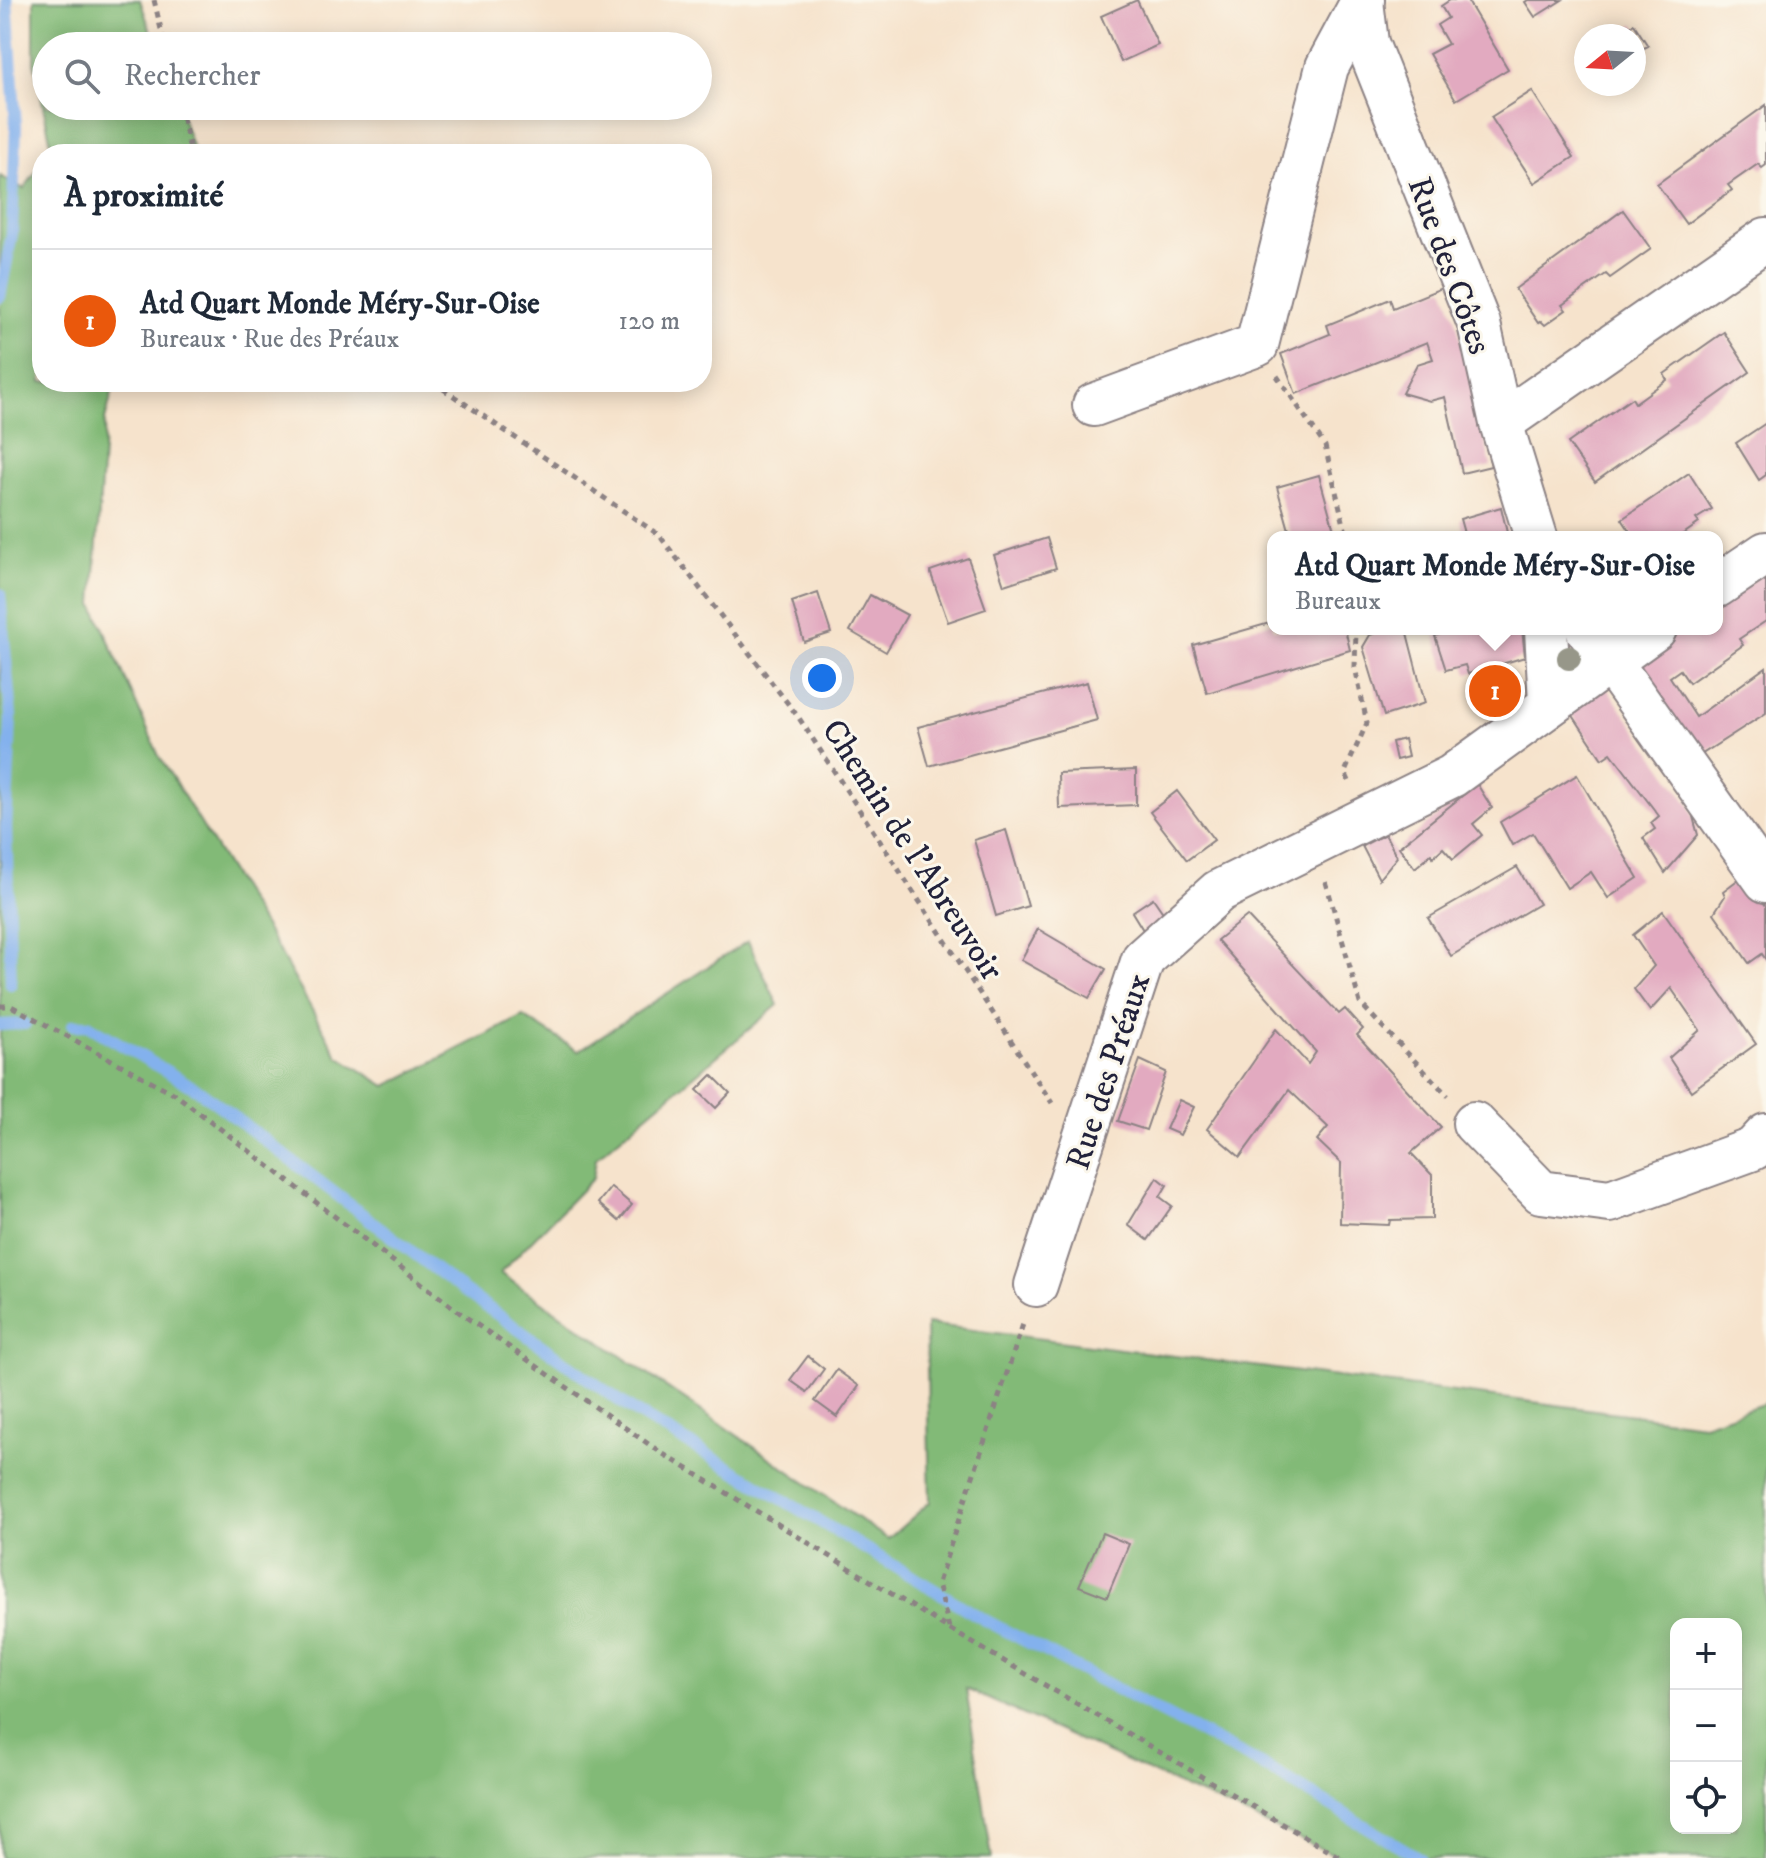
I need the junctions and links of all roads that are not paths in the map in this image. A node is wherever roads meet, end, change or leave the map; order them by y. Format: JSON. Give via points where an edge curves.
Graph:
{"nodes":[{"id":1,"x":1360,"y":0,"type":"edge"},
{"id":2,"x":1766,"y":239,"type":"edge"},
{"id":3,"x":1094,"y":405,"type":"dead end"},
{"id":4,"x":1501,"y":423,"type":"junction"},
{"id":5,"x":1534,"y":531,"type":"edge"},
{"id":6,"x":1766,"y":553,"type":"edge"},
{"id":7,"x":1723,"y":582,"type":"edge"},
{"id":8,"x":1546,"y":635,"type":"edge"},
{"id":9,"x":1634,"y":635,"type":"edge"},
{"id":10,"x":1598,"y":645,"type":"edge"},
{"id":11,"x":1550,"y":704,"type":"junction"},
{"id":12,"x":1766,"y":881,"type":"edge"},
{"id":13,"x":1474,"y":1123,"type":"road end"},
{"id":14,"x":1766,"y":1135,"type":"edge"},
{"id":15,"x":1036,"y":1285,"type":"road end"}],
"edges":[{"from":1,"to":3,"type":"street","via":[[1327,67],[1257,345]]},
{"from":1,"to":4,"type":"street","name":"Rue des Côtes","via":[[1367,43],[1479,324]]},
{"from":2,"to":4,"type":"street"},
{"from":4,"to":5,"type":"street","name":"Rue des Côtes"},
{"from":6,"to":7,"type":"street"},
{"from":8,"to":11,"type":"street"},
{"from":9,"to":10,"type":"street","name":"Rue des Préaux"},
{"from":10,"to":11,"type":"street","name":"Rue des Préaux"},
{"from":10,"to":12,"type":"street"},
{"from":11,"to":15,"type":"street","name":"Rue des Préaux","via":[[1452,776],[1219,891],[1143,959]]},
{"from":13,"to":14,"type":"street","via":[[1541,1192],[1610,1201],[1753,1149]]}]}
